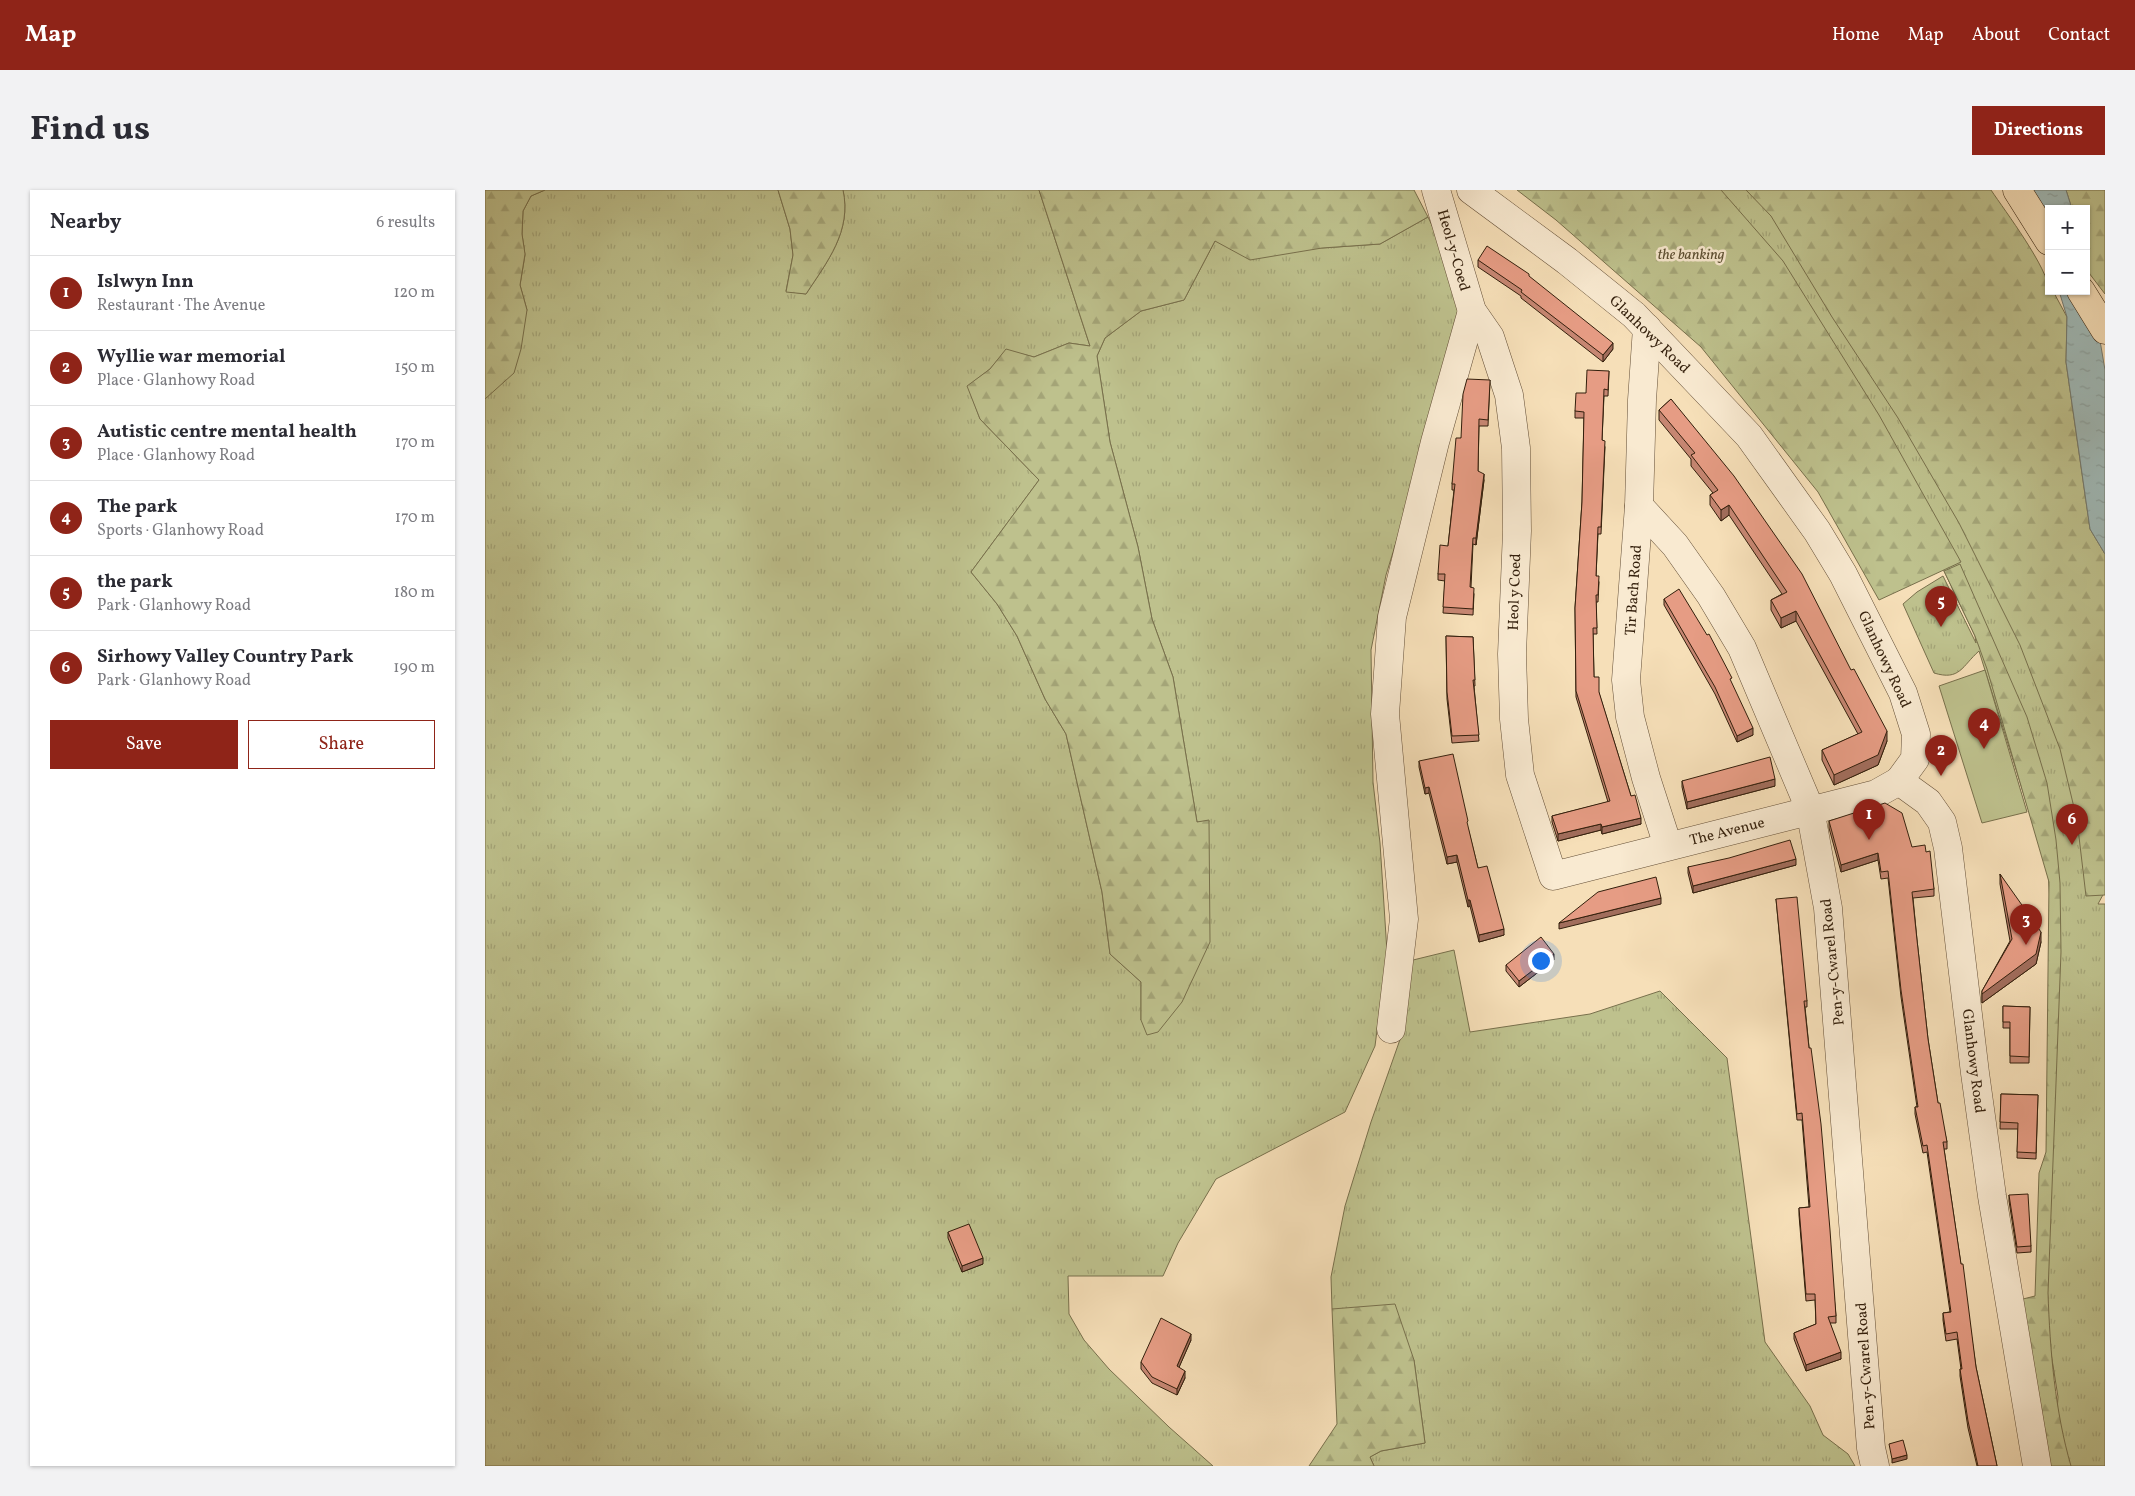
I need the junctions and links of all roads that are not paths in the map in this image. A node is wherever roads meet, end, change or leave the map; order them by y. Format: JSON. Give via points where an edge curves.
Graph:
{"nodes":[{"id":1,"x":1436,"y":190,"type":"edge"},
{"id":2,"x":1471,"y":190,"type":"edge"},
{"id":3,"x":2017,"y":190,"type":"edge"},
{"id":4,"x":2045,"y":235,"type":"edge"},
{"id":5,"x":2083,"y":295,"type":"edge"},
{"id":6,"x":1472,"y":311,"type":"junction"},
{"id":7,"x":1647,"y":328,"type":"junction"},
{"id":8,"x":2105,"y":330,"type":"edge"},
{"id":9,"x":1639,"y":506,"type":"junction"},
{"id":10,"x":1899,"y":782,"type":"junction"},
{"id":11,"x":1810,"y":810,"type":"junction"},
{"id":12,"x":1668,"y":846,"type":"junction"},
{"id":13,"x":1553,"y":876,"type":"joint"},
{"id":14,"x":1391,"y":1029,"type":"dead end"},
{"id":15,"x":1875,"y":1466,"type":"edge"},
{"id":16,"x":2037,"y":1466,"type":"edge"}],
"edges":[{"from":1,"to":6,"type":"street","name":"Heol-y-Coed"},
{"from":2,"to":7,"type":"street","name":"Glanhowy Road","via":[[1627,308]]},
{"from":3,"to":4,"type":"main road"},
{"from":5,"to":8,"type":"main road"},
{"from":6,"to":13,"type":"street","name":"Heol y Coed","via":[[1490,337],[1509,395],[1516,448],[1517,531],[1511,654],[1514,719],[1520,775]]},
{"from":6,"to":14,"type":"street","via":[[1435,442],[1392,617],[1385,714],[1403,919]]},
{"from":7,"to":9,"type":"street","name":"Tir Bach Road"},
{"from":7,"to":10,"type":"street","name":"Glanhowy Road","via":[[1749,436],[1817,531],[1843,574],[1903,692],[1916,734],[1915,759]]},
{"from":9,"to":11,"type":"street","name":"Pen-y-Cwarel Road","via":[[1675,545],[1742,648]]},
{"from":9,"to":12,"type":"street","name":"Tir Bach Road","via":[[1626,680],[1630,717]]},
{"from":10,"to":11,"type":"street","name":"The Avenue","via":[[1876,794]]},
{"from":10,"to":16,"type":"street","name":"Glanhowy Road","via":[[1928,802],[1942,822],[1948,848],[1991,1187]]},
{"from":11,"to":12,"type":"street","name":"The Avenue"},
{"from":11,"to":15,"type":"street","name":"Pen-y-Cwarel Road","via":[[1827,908]]},
{"from":12,"to":13,"type":"street","name":"The Avenue"}]}
